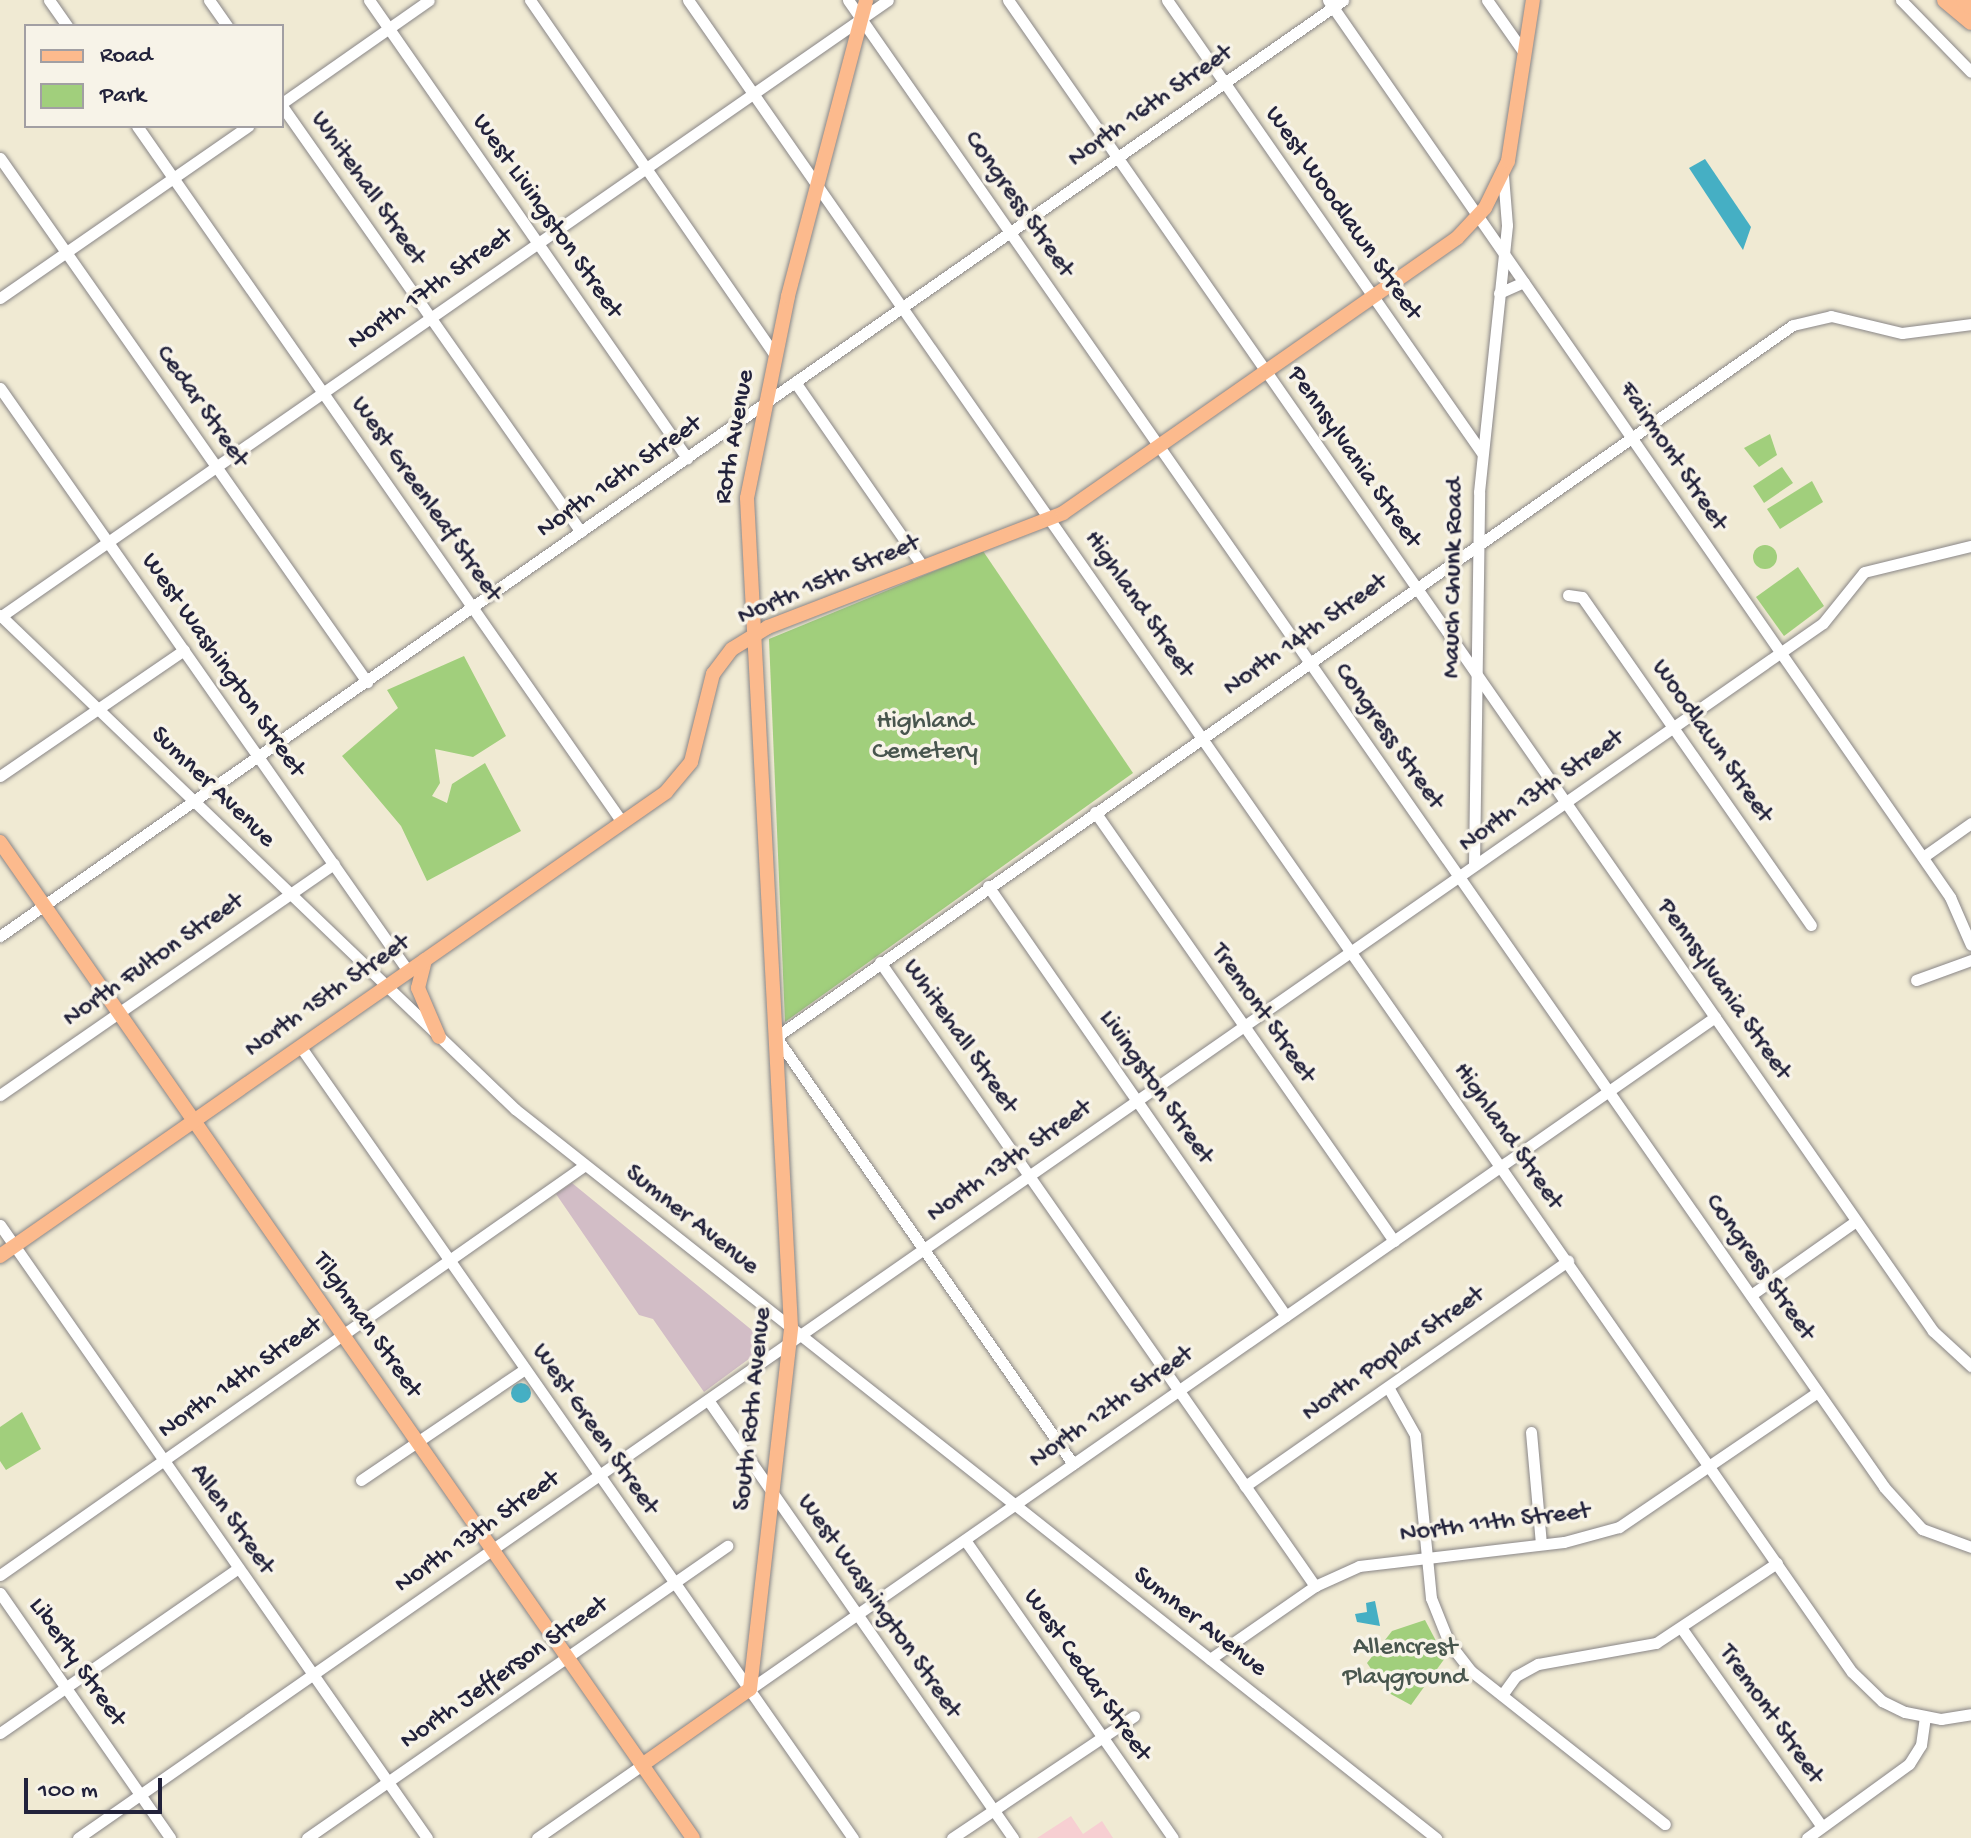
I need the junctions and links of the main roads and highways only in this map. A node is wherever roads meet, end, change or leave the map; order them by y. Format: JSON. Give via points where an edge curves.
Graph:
{"nodes":[{"id":1,"x":866,"y":0,"type":"edge"},
{"id":2,"x":1536,"y":0,"type":"edge"},
{"id":3,"x":1945,"y":0,"type":"edge"},
{"id":4,"x":1964,"y":0,"type":"edge"},
{"id":5,"x":1971,"y":6,"type":"edge"},
{"id":6,"x":1971,"y":22,"type":"edge"},
{"id":7,"x":1478,"y":216,"type":"joint"},
{"id":8,"x":755,"y":635,"type":"junction"},
{"id":9,"x":0,"y":842,"type":"edge"},
{"id":10,"x":426,"y":958,"type":"junction"},
{"id":11,"x":439,"y":1037,"type":"road end"},
{"id":12,"x":776,"y":1037,"type":"joint"},
{"id":13,"x":192,"y":1120,"type":"junction"},
{"id":14,"x":0,"y":1256,"type":"edge"},
{"id":15,"x":750,"y":1689,"type":"joint"},
{"id":16,"x":642,"y":1765,"type":"junction"},
{"id":17,"x":693,"y":1838,"type":"edge"}],
"edges":[{"from":1,"to":8,"type":"main road","name":"Roth Avenue","via":[[775,355],[747,498]]},
{"from":2,"to":7,"type":"main road","name":"Mauch Chunk Road","via":[[1503,175]]},
{"from":3,"to":6,"type":"highway"},
{"from":4,"to":5,"type":"highway"},
{"from":7,"to":8,"type":"main road","name":"North 15th Street","via":[[1445,247],[1050,518]]},
{"from":8,"to":10,"type":"main road","name":"North 15th Street","via":[[718,663],[697,748],[684,772],[622,822]]},
{"from":8,"to":12,"type":"main road","name":"Roth Avenue"},
{"from":9,"to":13,"type":"main road","name":"Tilghman Street"},
{"from":10,"to":11,"type":"main road","via":[[418,988]]},
{"from":10,"to":13,"type":"main road","name":"North 15th Street"},
{"from":12,"to":15,"type":"main road","name":"South Roth Avenue","via":[[796,1331],[787,1346]]},
{"from":13,"to":14,"type":"main road","name":"North 15th Street"},
{"from":13,"to":16,"type":"main road","name":"Tilghman Street"},
{"from":15,"to":16,"type":"main road","name":"North 12th Street"},
{"from":16,"to":17,"type":"main road","name":"Tilghman Street"}]}
